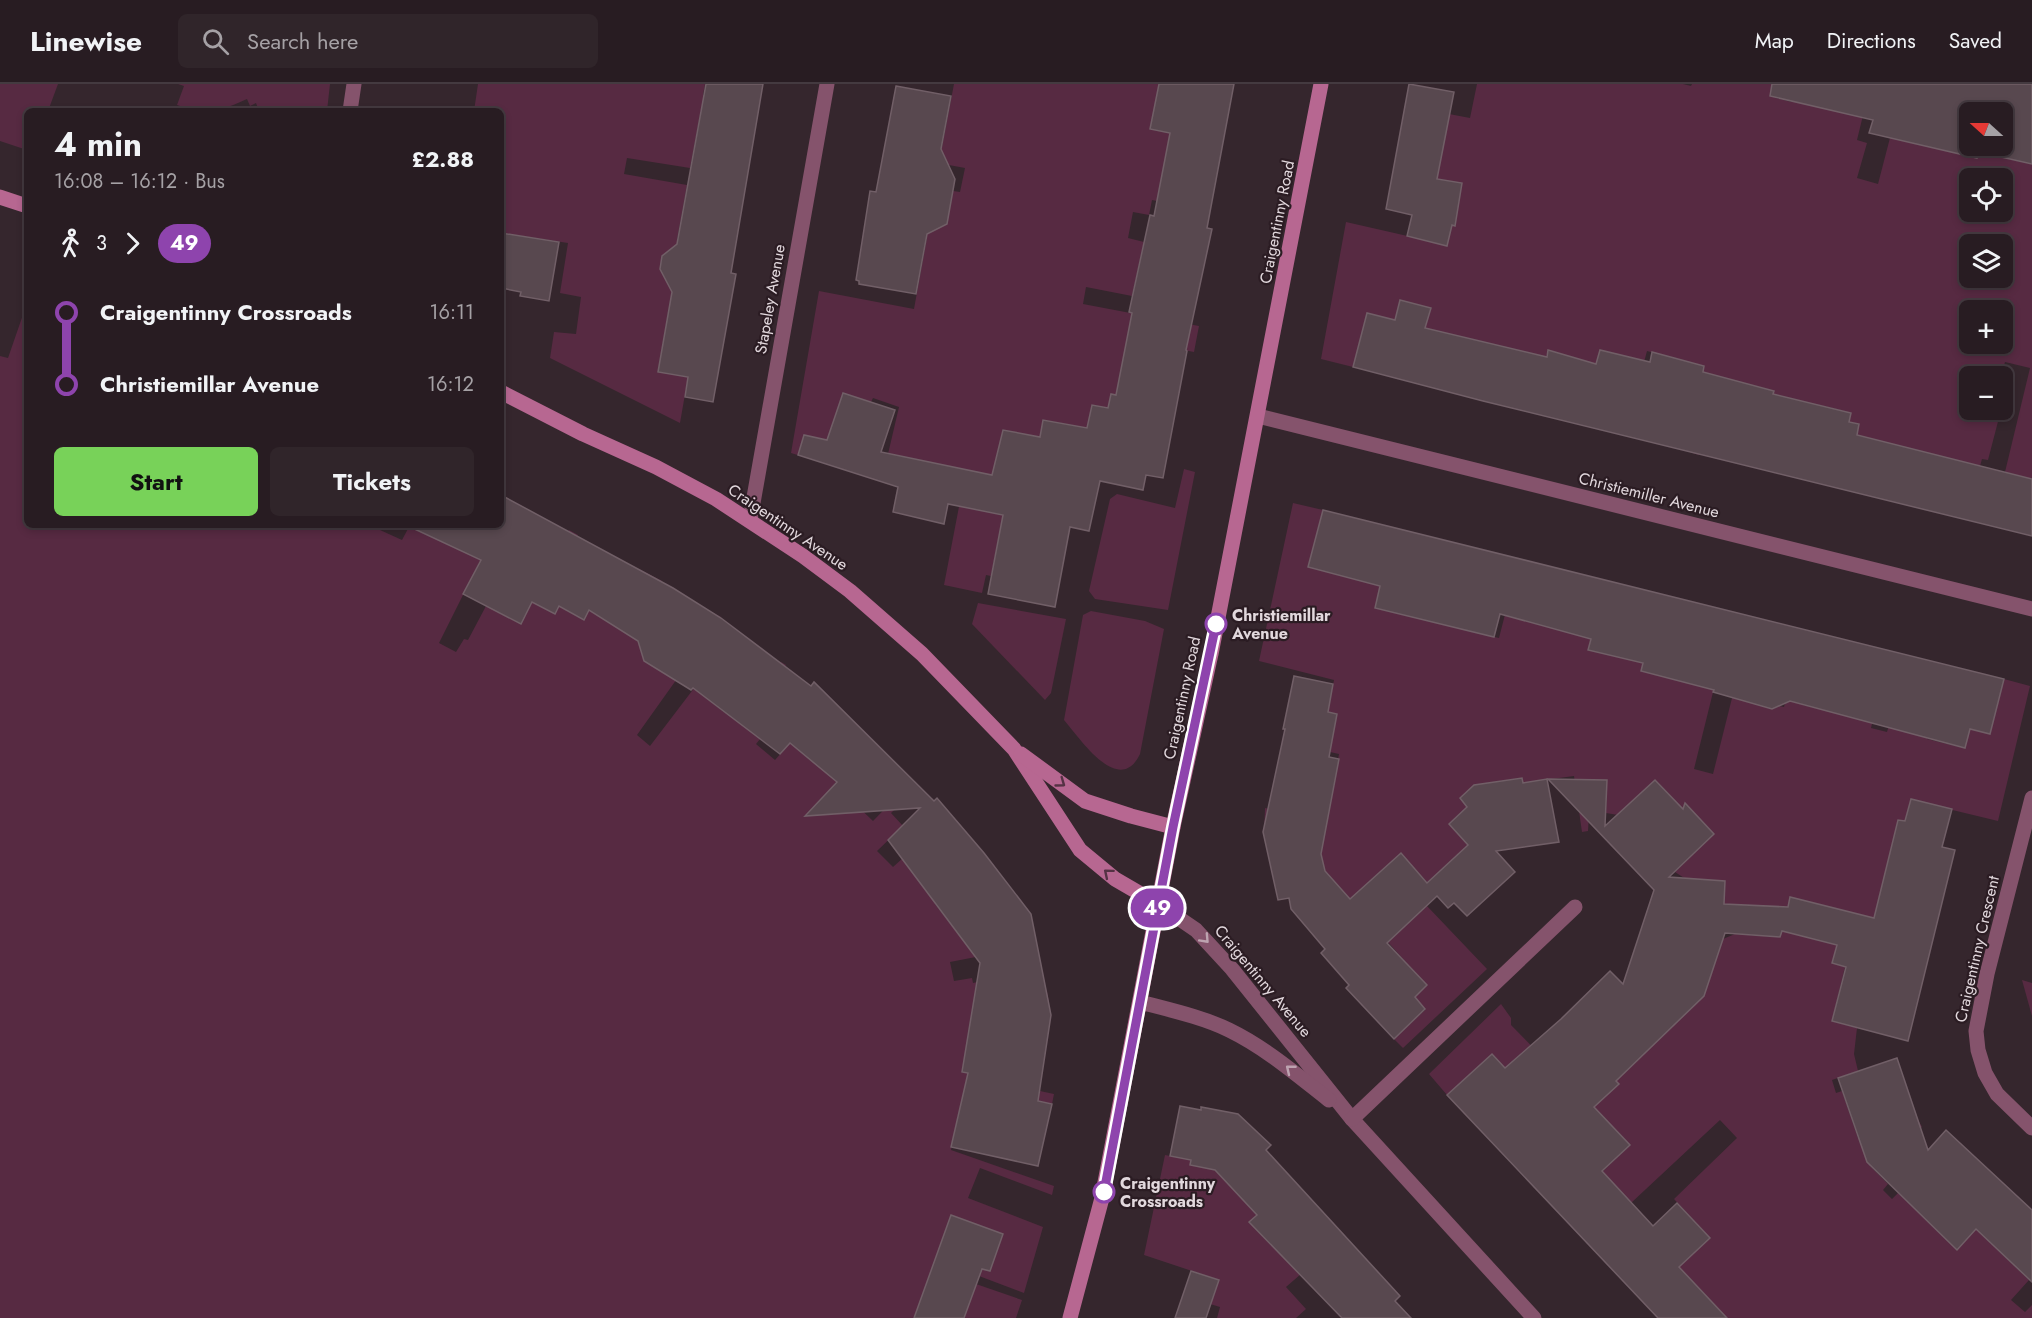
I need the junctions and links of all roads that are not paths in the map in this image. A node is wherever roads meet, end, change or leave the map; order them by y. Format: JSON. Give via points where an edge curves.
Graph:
{"nodes":[{"id":1,"x":354,"y":84,"type":"edge"},
{"id":2,"x":827,"y":84,"type":"edge"},
{"id":3,"x":1321,"y":84,"type":"edge"},
{"id":4,"x":350,"y":108,"type":"edge"},
{"id":5,"x":0,"y":197,"type":"edge"},
{"id":6,"x":24,"y":205,"type":"edge"},
{"id":7,"x":504,"y":394,"type":"edge"},
{"id":8,"x":1258,"y":416,"type":"junction"},
{"id":9,"x":750,"y":520,"type":"junction"},
{"id":10,"x":2032,"y":609,"type":"edge"},
{"id":11,"x":1014,"y":749,"type":"junction"},
{"id":12,"x":2032,"y":798,"type":"edge"},
{"id":13,"x":1173,"y":827,"type":"junction"},
{"id":14,"x":1158,"y":904,"type":"junction"},
{"id":15,"x":1575,"y":907,"type":"dead end"},
{"id":16,"x":1140,"y":1002,"type":"junction"},
{"id":17,"x":1352,"y":1119,"type":"junction"},
{"id":18,"x":2032,"y":1128,"type":"edge"},
{"id":19,"x":1071,"y":1318,"type":"edge"},
{"id":20,"x":1534,"y":1318,"type":"edge"}],
"edges":[{"from":1,"to":4,"type":"street"},
{"from":2,"to":9,"type":"street","name":"Stapeley Avenue"},
{"from":3,"to":8,"type":"street","name":"Craigentinny Road"},
{"from":5,"to":6,"type":"street"},
{"from":7,"to":9,"type":"street","name":"Craigentinny Avenue","via":[[656,467]]},
{"from":8,"to":10,"type":"street","name":"Christiemiller Avenue"},
{"from":8,"to":13,"type":"street","name":"Craigentinny Road"},
{"from":9,"to":11,"type":"street","name":"Craigentinny Avenue","via":[[888,622]]},
{"from":11,"to":13,"type":"street","name":"Craigentinny Avenue","one_way":true,"via":[[1085,801]]},
{"from":14,"to":11,"type":"street","name":"Craigentinny Avenue","one_way":true,"via":[[1115,879],[1080,850]]},
{"from":12,"to":18,"type":"street","name":"Craigentinny Crescent","via":[[1976,1031],[1985,1073],[1997,1094]]},
{"from":13,"to":14,"type":"street","name":"Craigentinny Road"},
{"from":14,"to":16,"type":"street","name":"Craigentinny Road"},
{"from":14,"to":17,"type":"street","name":"Craigentinny Avenue","one_way":true,"via":[[1196,930],[1232,969]]},
{"from":15,"to":17,"type":"street"},
{"from":17,"to":16,"type":"street","name":"Craigentinny Avenue","one_way":true,"via":[[1277,1058],[1229,1030]]},
{"from":16,"to":19,"type":"street","name":"Craigentinny Road","via":[[1102,1198]]},
{"from":17,"to":20,"type":"street","name":"Craigentinny Avenue"}]}
